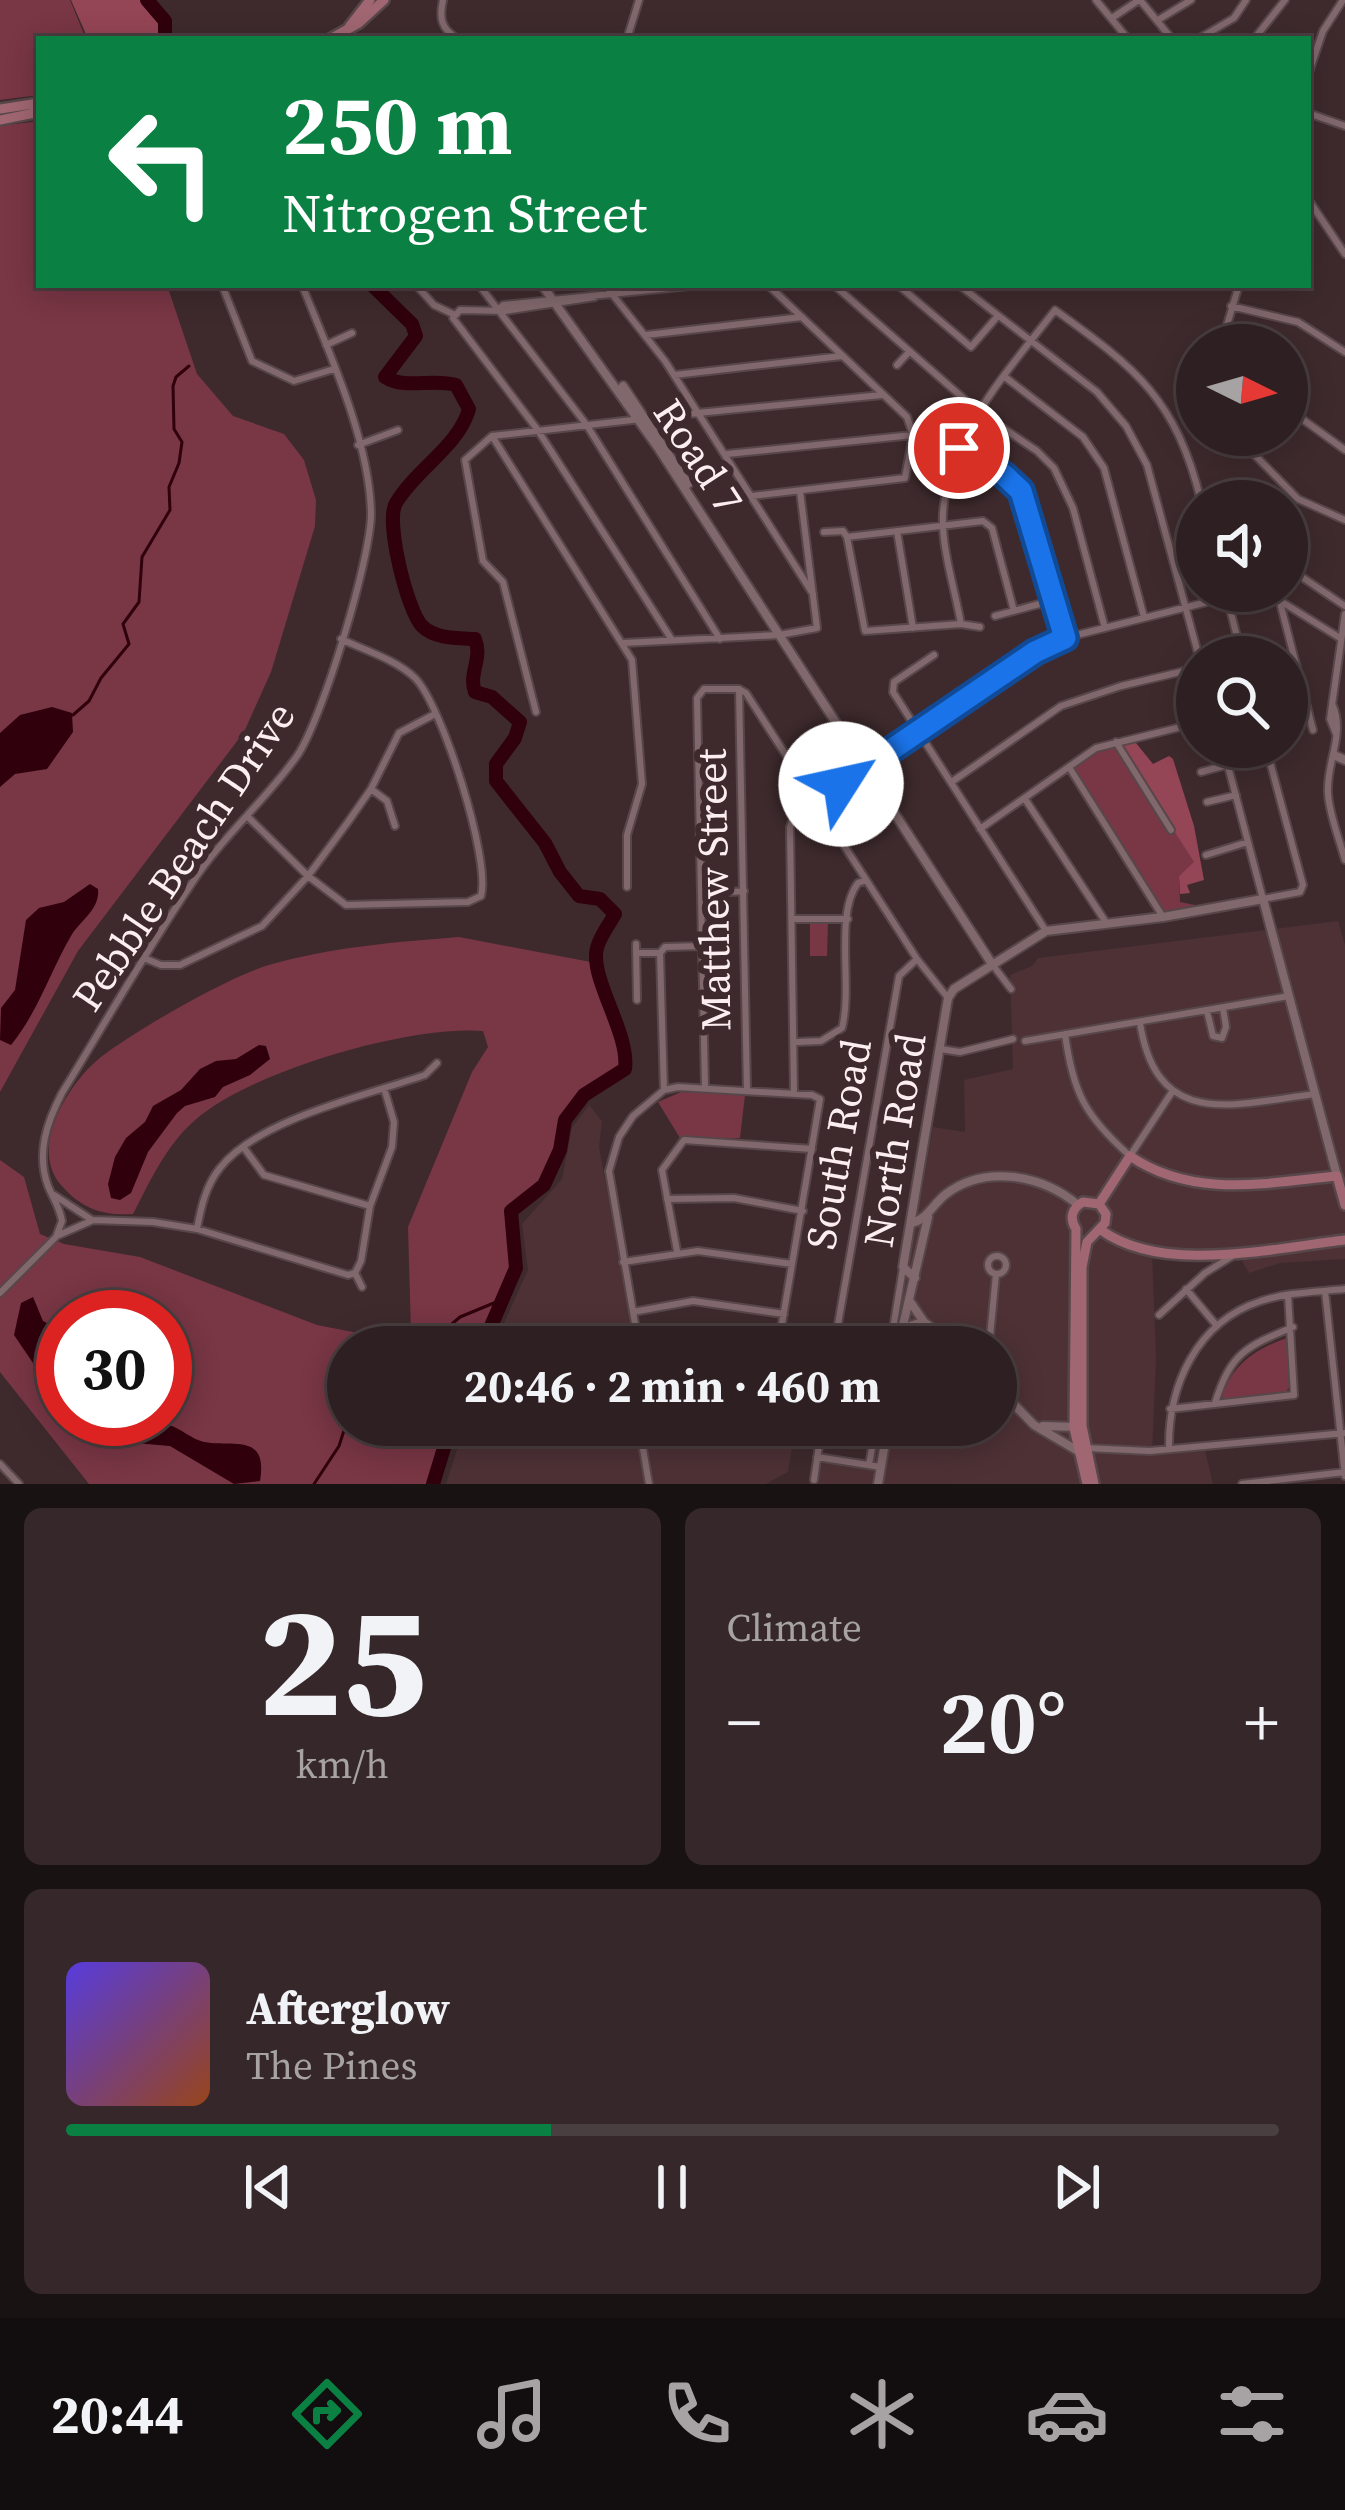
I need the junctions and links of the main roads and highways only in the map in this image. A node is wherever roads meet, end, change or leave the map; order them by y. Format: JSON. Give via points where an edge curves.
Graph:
{"nodes":[{"id":1,"x":370,"y":0,"type":"edge"},
{"id":2,"x":384,"y":0,"type":"edge"},
{"id":3,"x":349,"y":26,"type":"junction"},
{"id":4,"x":334,"y":36,"type":"edge"},
{"id":5,"x":36,"y":103,"type":"edge"},
{"id":6,"x":0,"y":109,"type":"edge"},
{"id":7,"x":36,"y":113,"type":"edge"},
{"id":8,"x":0,"y":120,"type":"edge"},
{"id":9,"x":1099,"y":1204,"type":"junction"},
{"id":10,"x":1345,"y":1205,"type":"edge"},
{"id":11,"x":1076,"y":1229,"type":"junction"},
{"id":12,"x":1096,"y":1233,"type":"junction"},
{"id":13,"x":1345,"y":1240,"type":"edge"},
{"id":14,"x":1078,"y":1427,"type":"junction"},
{"id":15,"x":1090,"y":1484,"type":"edge"}],
"edges":[{"from":1,"to":3,"type":"main road"},
{"from":2,"to":3,"type":"main road"},
{"from":3,"to":4,"type":"main road"},
{"from":5,"to":6,"type":"main road"},
{"from":7,"to":8,"type":"main road"},
{"from":9,"to":10,"type":"main road","via":[[1130,1156],[1196,1184],[1337,1176]]},
{"from":9,"to":11,"type":"main road","via":[[1078,1204]]},
{"from":9,"to":12,"type":"main road","via":[[1106,1219]]},
{"from":11,"to":12,"type":"main road"},
{"from":11,"to":14,"type":"main road"},
{"from":12,"to":13,"type":"main road","via":[[1152,1252]]},
{"from":12,"to":14,"type":"main road","via":[[1082,1268]]},
{"from":14,"to":15,"type":"main road"}]}
